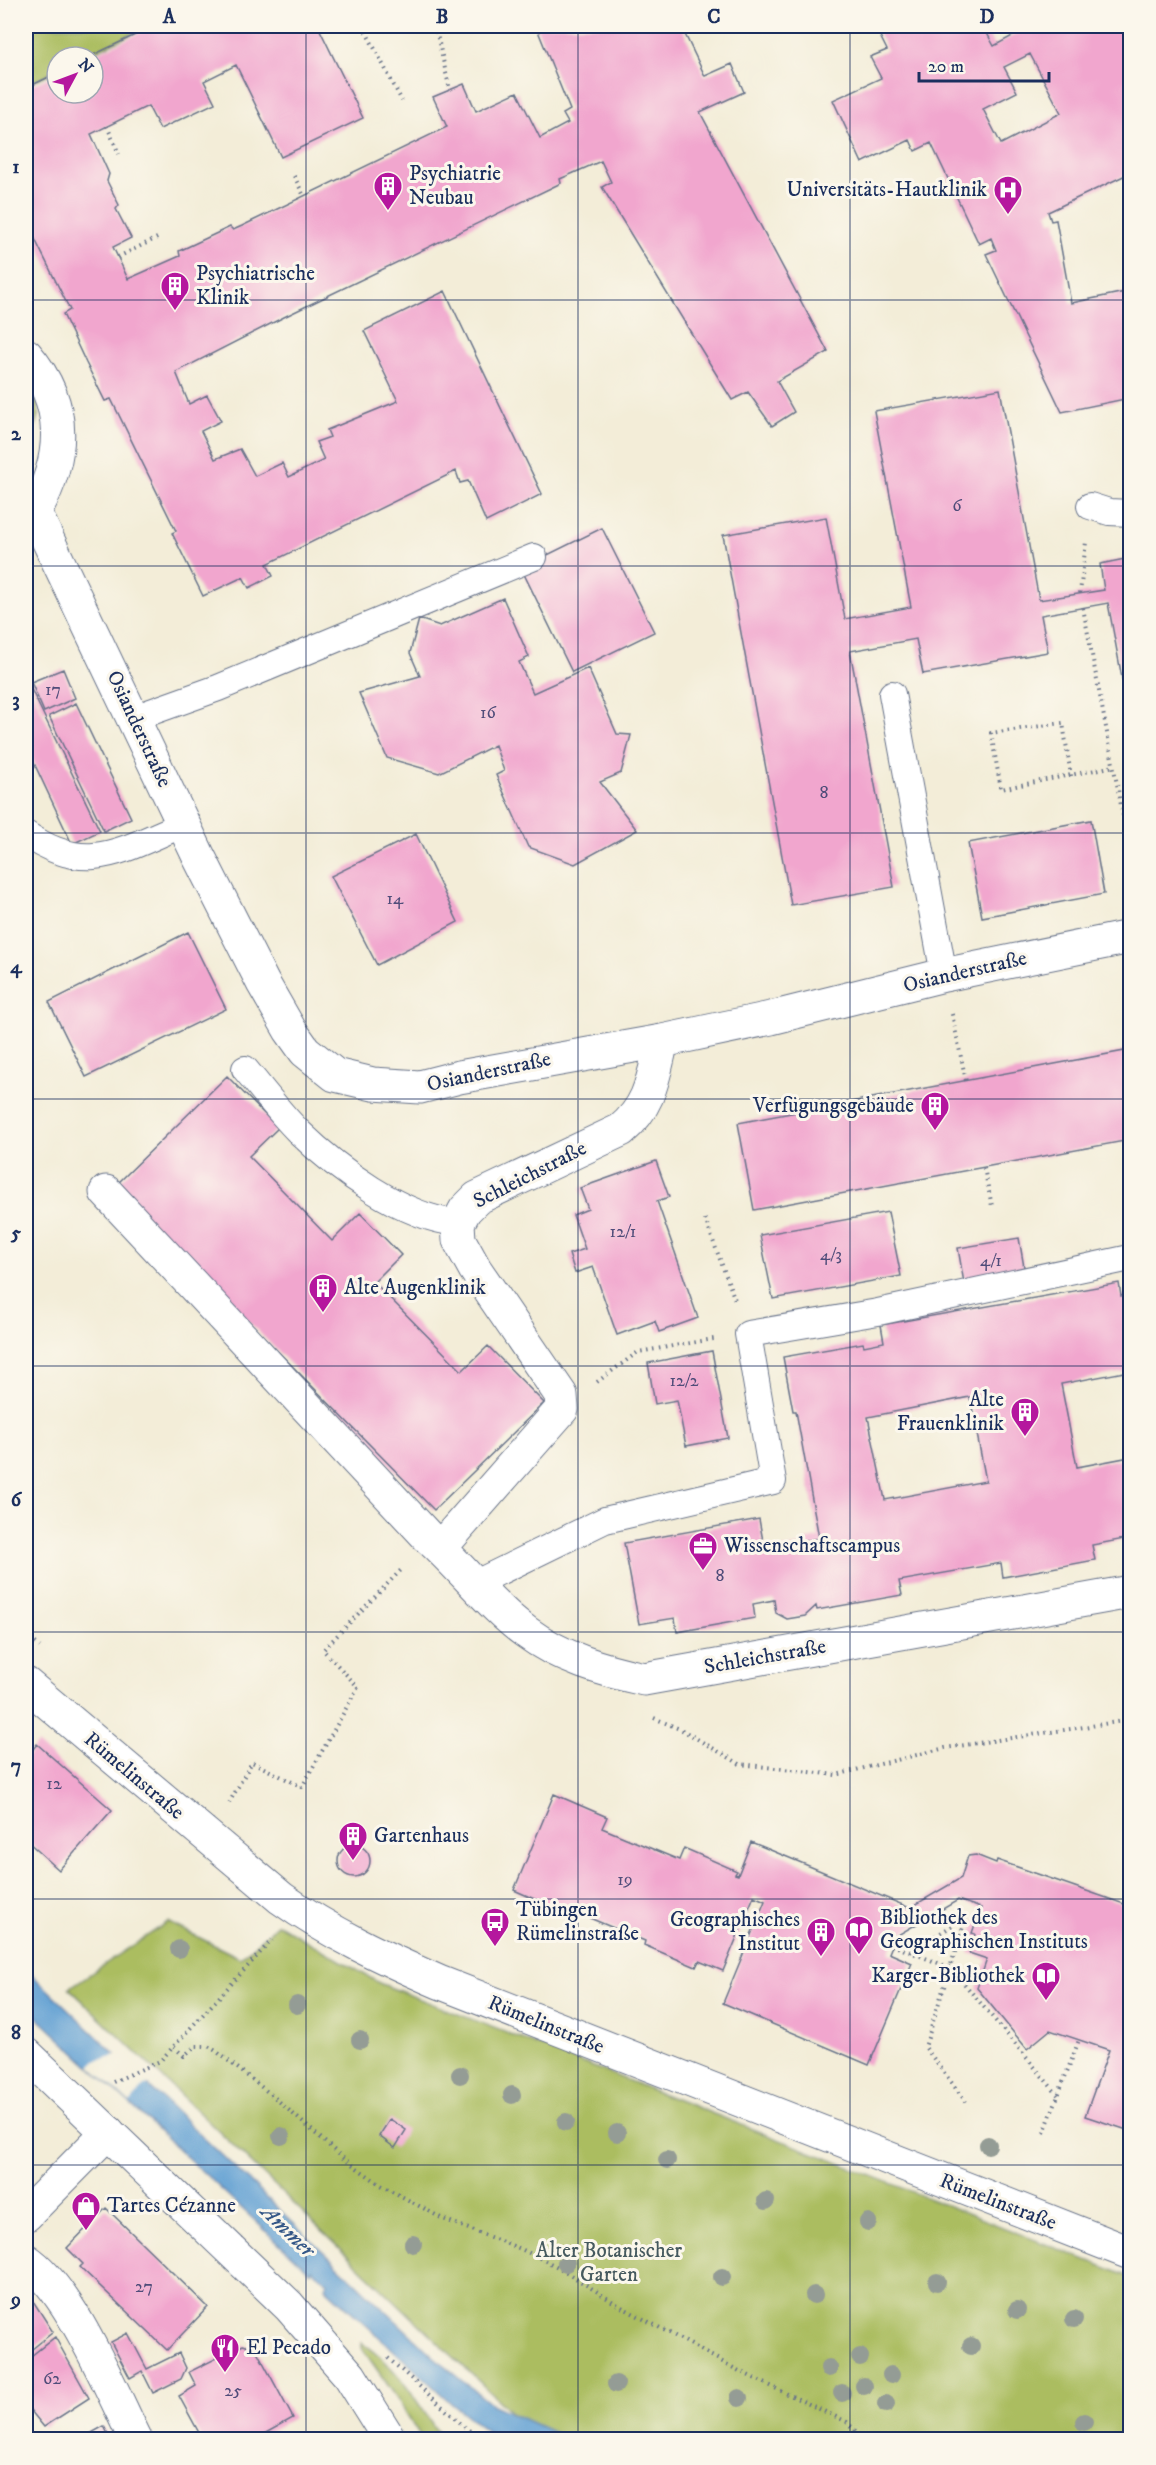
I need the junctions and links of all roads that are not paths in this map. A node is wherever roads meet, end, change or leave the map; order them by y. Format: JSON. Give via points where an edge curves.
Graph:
{"nodes":[{"id":1,"x":26,"y":356,"type":"edge"},
{"id":2,"x":30,"y":503,"type":"edge"},
{"id":3,"x":1090,"y":506,"type":"road end"},
{"id":4,"x":1131,"y":513,"type":"edge"},
{"id":5,"x":534,"y":557,"type":"dead end"},
{"id":6,"x":892,"y":694,"type":"dead end"},
{"id":7,"x":134,"y":718,"type":"junction"},
{"id":8,"x":184,"y":824,"type":"junction"},
{"id":9,"x":26,"y":834,"type":"edge"},
{"id":10,"x":1131,"y":937,"type":"edge"},
{"id":11,"x":944,"y":975,"type":"junction"},
{"id":12,"x":662,"y":1041,"type":"junction"},
{"id":13,"x":244,"y":1069,"type":"dead end"},
{"id":14,"x":106,"y":1192,"type":"dead end"},
{"id":15,"x":458,"y":1223,"type":"junction"},
{"id":16,"x":1131,"y":1258,"type":"edge"},
{"id":17,"x":435,"y":1544,"type":"junction"},
{"id":18,"x":474,"y":1584,"type":"junction"},
{"id":19,"x":1131,"y":1592,"type":"edge"},
{"id":20,"x":26,"y":1684,"type":"edge"},
{"id":21,"x":26,"y":2054,"type":"edge"},
{"id":22,"x":108,"y":2132,"type":"junction"},
{"id":23,"x":26,"y":2216,"type":"edge"},
{"id":24,"x":1131,"y":2253,"type":"edge"},
{"id":25,"x":26,"y":2260,"type":"edge"},
{"id":26,"x":136,"y":2439,"type":"edge"},
{"id":27,"x":390,"y":2439,"type":"edge"}],
"edges":[{"from":1,"to":2,"type":"street","name":"Osianderstraße","via":[[44,379],[54,404],[58,450],[48,487]]},
{"from":2,"to":7,"type":"street","name":"Osianderstraße"},
{"from":3,"to":4,"type":"lane"},
{"from":5,"to":7,"type":"lane","via":[[218,688]]},
{"from":6,"to":11,"type":"lane"},
{"from":7,"to":8,"type":"street","name":"Osianderstraße"},
{"from":8,"to":9,"type":"lane","via":[[98,858],[65,855]]},
{"from":8,"to":12,"type":"street","name":"Osianderstraße","via":[[290,1030],[305,1051],[335,1075],[374,1084],[420,1087],[530,1063]]},
{"from":10,"to":11,"type":"street","name":"Osianderstraße"},
{"from":11,"to":12,"type":"street","name":"Osianderstraße"},
{"from":12,"to":15,"type":"street","name":"Schleichstraße","via":[[643,1107],[635,1118],[621,1130],[477,1198]]},
{"from":13,"to":15,"type":"lane","via":[[298,1131],[347,1172],[420,1215]]},
{"from":14,"to":17,"type":"street","name":"Schleichstraße"},
{"from":15,"to":17,"type":"street","name":"Schleichstraße","via":[[459,1240],[475,1269],[561,1395],[562,1409]]},
{"from":16,"to":18,"type":"lane","via":[[878,1312],[748,1334],[773,1481],[605,1520]]},
{"from":17,"to":18,"type":"street","name":"Schleichstraße"},
{"from":18,"to":19,"type":"street","name":"Schleichstraße","via":[[525,1632],[562,1654],[603,1670],[644,1679]]},
{"from":20,"to":24,"type":"street","name":"Rümelinstraße","via":[[281,1898],[326,1928],[461,1991]]},
{"from":21,"to":22,"type":"street"},
{"from":22,"to":23,"type":"street"},
{"from":22,"to":27,"type":"street","via":[[289,2306],[350,2376]]},
{"from":25,"to":26,"type":"street","via":[[50,2279]]}]}
